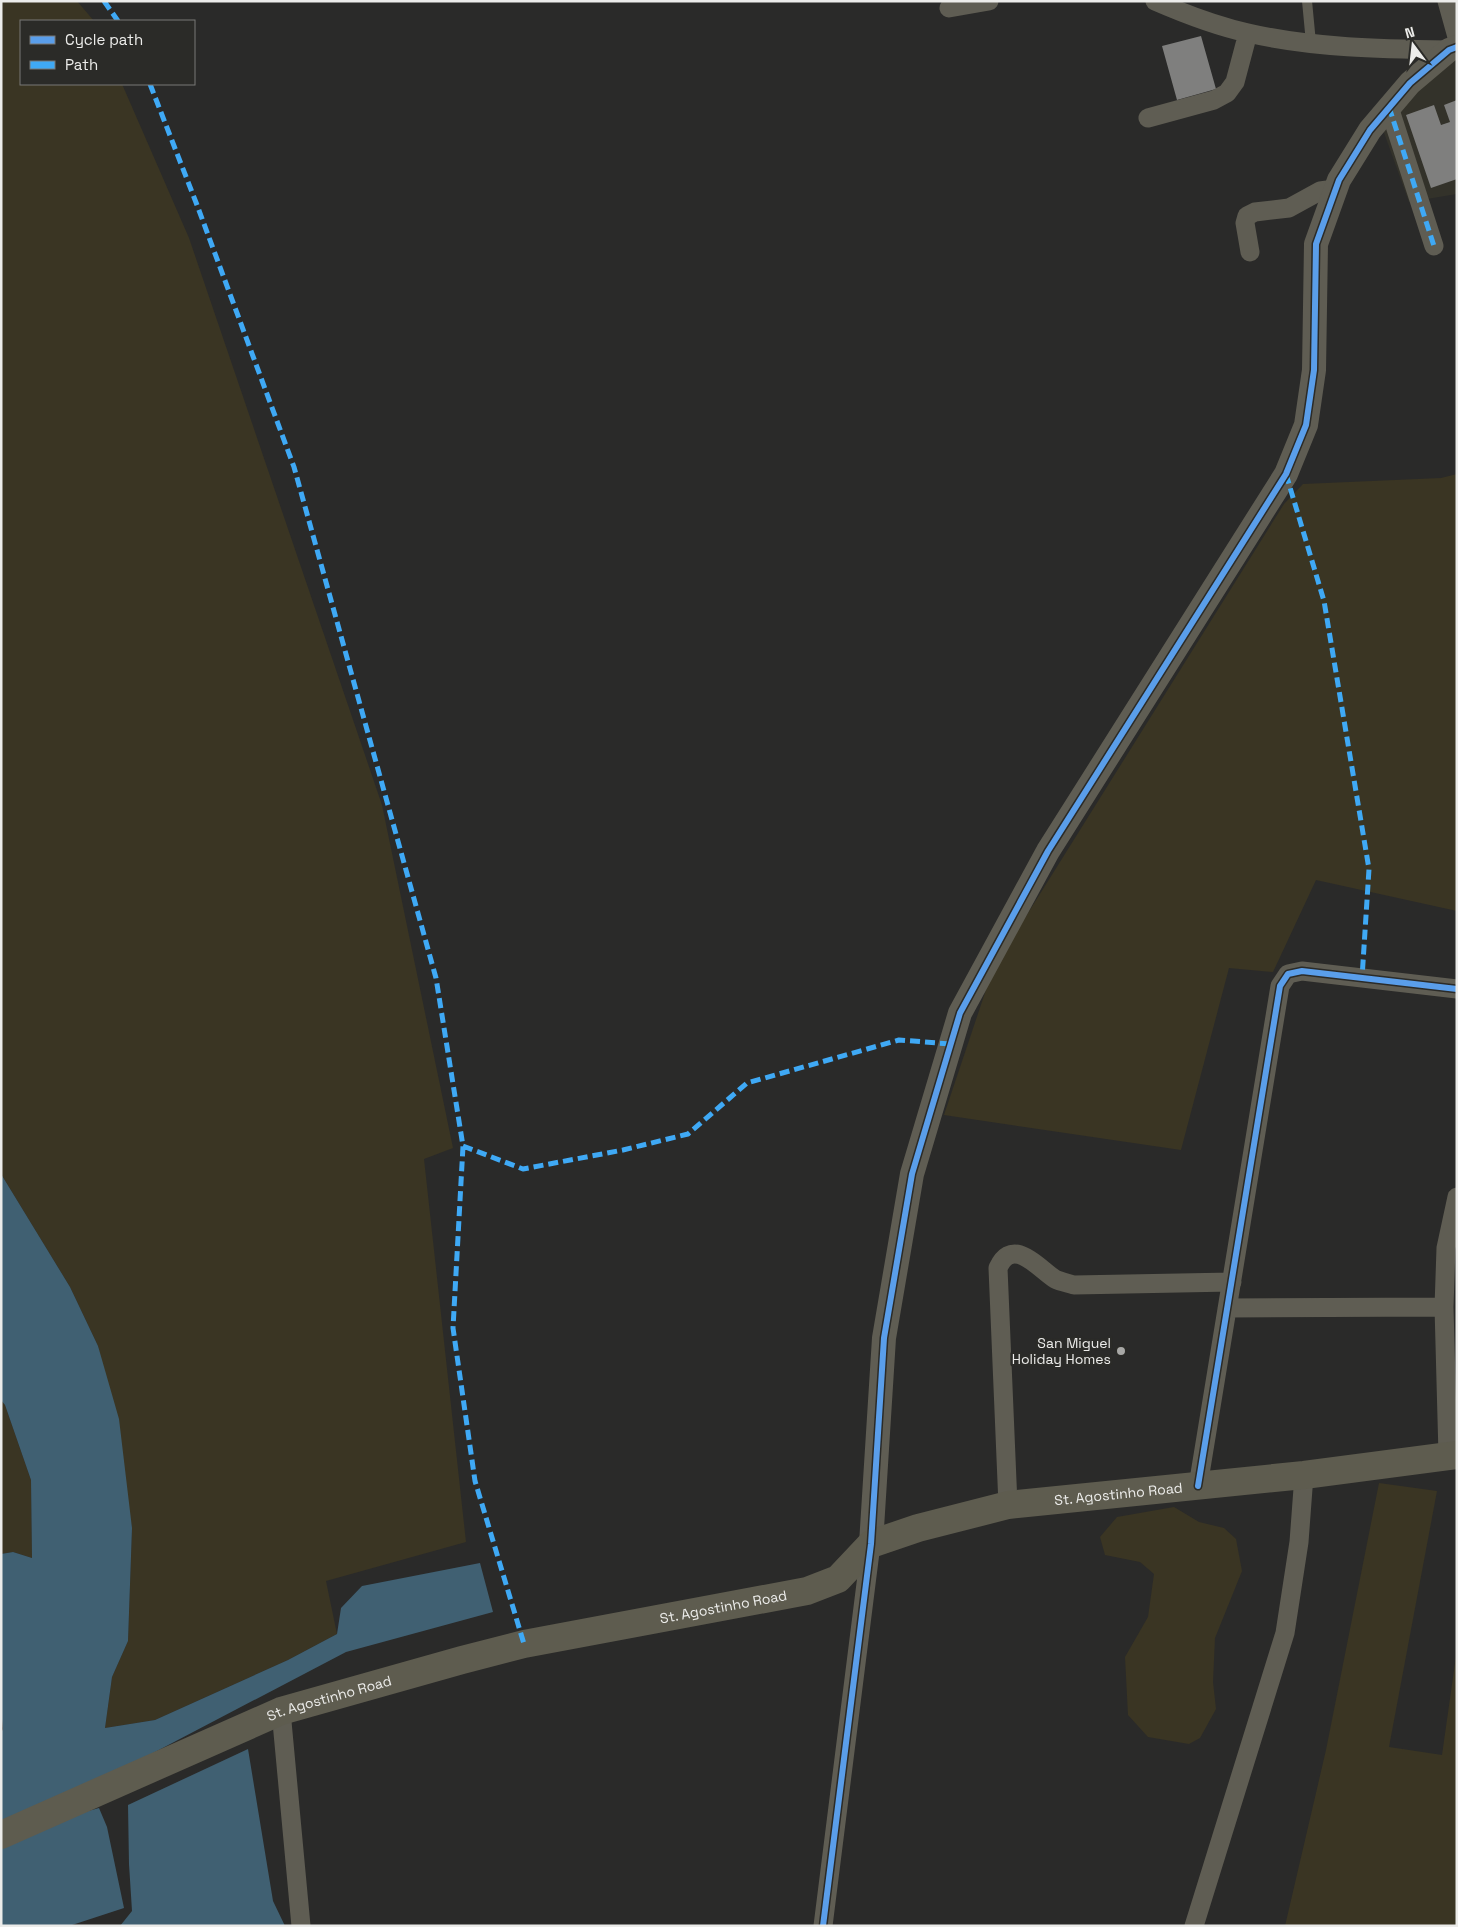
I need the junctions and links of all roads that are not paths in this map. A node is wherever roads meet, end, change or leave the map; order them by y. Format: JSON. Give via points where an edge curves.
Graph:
{"nodes":[{"id":1,"x":989,"y":1,"type":"edge"},
{"id":2,"x":1155,"y":1,"type":"edge"},
{"id":3,"x":1307,"y":1,"type":"edge"},
{"id":4,"x":1447,"y":1,"type":"edge"},
{"id":5,"x":949,"y":8,"type":"dead end"},
{"id":6,"x":1248,"y":33,"type":"junction"},
{"id":7,"x":1311,"y":43,"type":"junction"},
{"id":8,"x":1454,"y":44,"type":"edge"},
{"id":9,"x":1389,"y":107,"type":"junction"},
{"id":10,"x":1148,"y":118,"type":"dead end"},
{"id":11,"x":1335,"y":189,"type":"junction"},
{"id":12,"x":1434,"y":246,"type":"dead end"},
{"id":13,"x":1250,"y":252,"type":"dead end"},
{"id":14,"x":1457,"y":989,"type":"edge"},
{"id":15,"x":1457,"y":1197,"type":"edge"},
{"id":16,"x":1232,"y":1282,"type":"junction"},
{"id":17,"x":1444,"y":1307,"type":"junction"},
{"id":18,"x":1227,"y":1308,"type":"junction"},
{"id":19,"x":1452,"y":1455,"type":"edge"},
{"id":20,"x":1304,"y":1475,"type":"junction"},
{"id":21,"x":1198,"y":1486,"type":"junction"},
{"id":22,"x":1008,"y":1505,"type":"junction"},
{"id":23,"x":871,"y":1544,"type":"junction"},
{"id":24,"x":281,"y":1711,"type":"junction"},
{"id":25,"x":6,"y":1833,"type":"edge"},
{"id":26,"x":302,"y":1926,"type":"edge"},
{"id":27,"x":823,"y":1926,"type":"edge"},
{"id":28,"x":1194,"y":1926,"type":"edge"}],
"edges":[{"from":1,"to":5,"type":"street"},
{"from":2,"to":6,"type":"street"},
{"from":3,"to":7,"type":"lane"},
{"from":4,"to":8,"type":"street"},
{"from":6,"to":7,"type":"street"},
{"from":6,"to":10,"type":"street","via":[[1235,82],[1227,94]]},
{"from":7,"to":8,"type":"street","via":[[1396,49]]},
{"from":8,"to":9,"type":"street","via":[[1410,83]]},
{"from":9,"to":11,"type":"street","via":[[1370,130]]},
{"from":9,"to":12,"type":"street"},
{"from":11,"to":13,"type":"street","via":[[1320,191],[1289,208],[1247,216]]},
{"from":11,"to":23,"type":"street","via":[[1316,244],[1314,370],[1306,425],[1286,474],[1048,851],[960,1013],[912,1174],[884,1338]]},
{"from":14,"to":16,"type":"street","via":[[1302,971],[1288,974],[1280,986]]},
{"from":15,"to":17,"type":"street","via":[[1446,1248]]},
{"from":16,"to":18,"type":"street"},
{"from":16,"to":22,"type":"street","via":[[1074,1285],[1056,1279],[1020,1254],[1001,1260],[998,1268]]},
{"from":17,"to":18,"type":"street"},
{"from":17,"to":19,"type":"street"},
{"from":18,"to":21,"type":"street"},
{"from":19,"to":20,"type":"main road","name":"St. Agostinho Road"},
{"from":20,"to":21,"type":"main road","name":"St. Agostinho Road"},
{"from":20,"to":28,"type":"street","via":[[1299,1542],[1285,1633]]},
{"from":21,"to":22,"type":"main road","name":"St. Agostinho Road"},
{"from":22,"to":23,"type":"main road","name":"St. Agostinho Road","via":[[918,1528]]},
{"from":23,"to":24,"type":"main road","name":"St. Agostinho Road","via":[[838,1579],[807,1591],[524,1644]]},
{"from":23,"to":27,"type":"street"},
{"from":24,"to":25,"type":"main road","name":"St. Agostinho Road"},
{"from":24,"to":26,"type":"street"}]}
